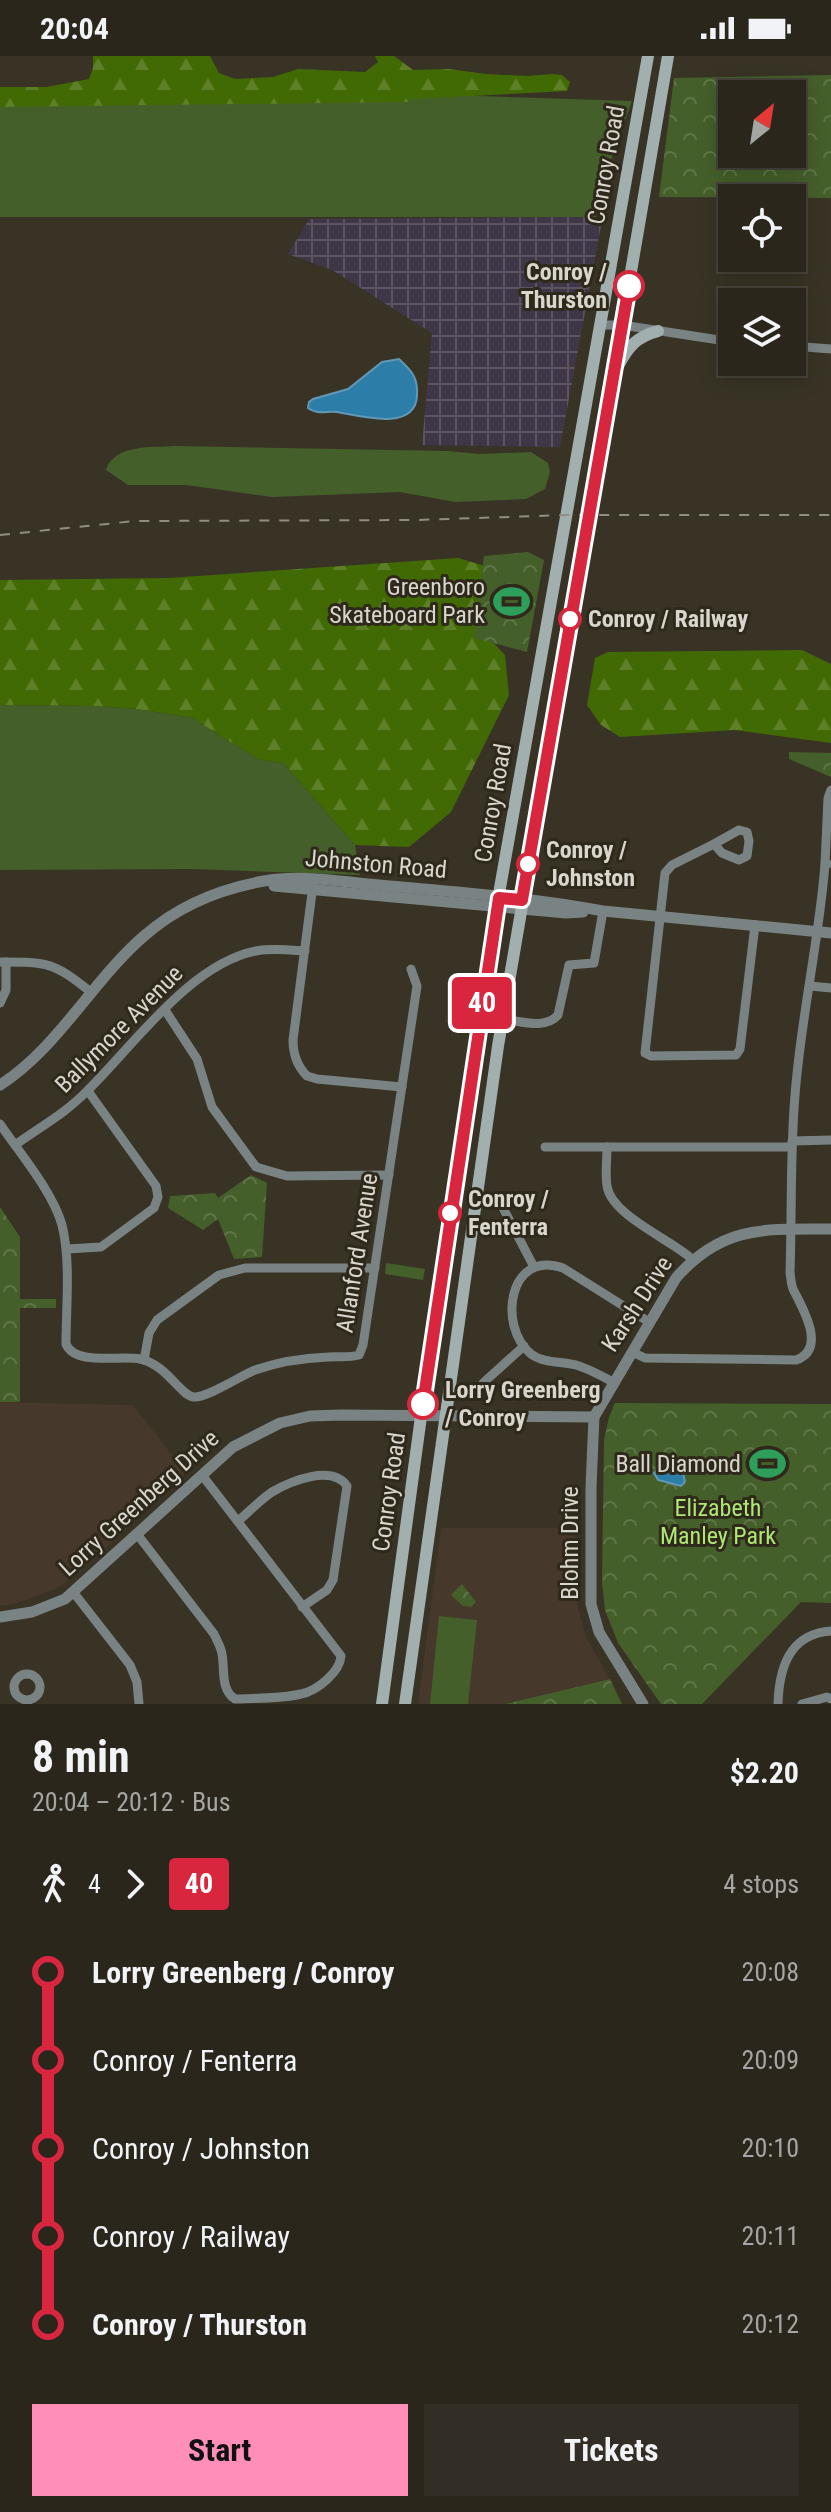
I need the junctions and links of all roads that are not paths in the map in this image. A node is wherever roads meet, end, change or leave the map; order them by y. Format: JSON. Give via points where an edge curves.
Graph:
{"nodes":[{"id":1,"x":648,"y":56,"type":"edge"},
{"id":2,"x":668,"y":56,"type":"edge"},
{"id":3,"x":600,"y":325,"type":"junction"},
{"id":4,"x":622,"y":325,"type":"junction"},
{"id":5,"x":658,"y":331,"type":"junction"},
{"id":6,"x":718,"y":340,"type":"edge"},
{"id":7,"x":806,"y":347,"type":"edge"},
{"id":8,"x":831,"y":349,"type":"edge"},
{"id":9,"x":612,"y":376,"type":"junction"},
{"id":10,"x":831,"y":790,"type":"edge"},
{"id":11,"x":714,"y":844,"type":"dead end"},
{"id":12,"x":828,"y":864,"type":"edge"},
{"id":13,"x":313,"y":885,"type":"junction"},
{"id":14,"x":498,"y":902,"type":"junction"},
{"id":15,"x":521,"y":905,"type":"junction"},
{"id":16,"x":603,"y":911,"type":"junction"},
{"id":17,"x":662,"y":916,"type":"junction"},
{"id":18,"x":755,"y":925,"type":"junction"},
{"id":19,"x":825,"y":932,"type":"edge"},
{"id":20,"x":305,"y":951,"type":"junction"},
{"id":21,"x":3,"y":962,"type":"edge"},
{"id":22,"x":411,"y":969,"type":"dead end"},
{"id":23,"x":810,"y":986,"type":"junction"},
{"id":24,"x":831,"y":988,"type":"edge"},
{"id":25,"x":92,"y":993,"type":"junction"},
{"id":26,"x":0,"y":1003,"type":"edge"},
{"id":27,"x":165,"y":1010,"type":"junction"},
{"id":28,"x":502,"y":1019,"type":"junction"},
{"id":29,"x":474,"y":1055,"type":"junction"},
{"id":30,"x":496,"y":1058,"type":"junction"},
{"id":31,"x":0,"y":1085,"type":"edge"},
{"id":32,"x":402,"y":1087,"type":"junction"},
{"id":33,"x":88,"y":1091,"type":"junction"},
{"id":34,"x":0,"y":1124,"type":"edge"},
{"id":35,"x":831,"y":1140,"type":"edge"},
{"id":36,"x":792,"y":1144,"type":"junction"},
{"id":37,"x":15,"y":1145,"type":"junction"},
{"id":38,"x":545,"y":1147,"type":"dead end"},
{"id":39,"x":607,"y":1147,"type":"junction"},
{"id":40,"x":389,"y":1175,"type":"junction"},
{"id":41,"x":501,"y":1204,"type":"dead end"},
{"id":42,"x":792,"y":1229,"type":"junction"},
{"id":43,"x":831,"y":1229,"type":"edge"},
{"id":44,"x":67,"y":1249,"type":"junction"},
{"id":45,"x":692,"y":1259,"type":"junction"},
{"id":46,"x":534,"y":1267,"type":"junction"},
{"id":47,"x":375,"y":1268,"type":"junction"},
{"id":48,"x":649,"y":1322,"type":"junction"},
{"id":49,"x":524,"y":1346,"type":"junction"},
{"id":50,"x":632,"y":1352,"type":"junction"},
{"id":51,"x":144,"y":1360,"type":"junction"},
{"id":52,"x":613,"y":1382,"type":"junction"},
{"id":53,"x":483,"y":1383,"type":"dead end"},
{"id":54,"x":421,"y":1416,"type":"junction"},
{"id":55,"x":445,"y":1416,"type":"junction"},
{"id":56,"x":594,"y":1417,"type":"junction"},
{"id":57,"x":202,"y":1475,"type":"junction"},
{"id":58,"x":238,"y":1521,"type":"junction"},
{"id":59,"x":137,"y":1534,"type":"junction"},
{"id":60,"x":74,"y":1593,"type":"junction"},
{"id":61,"x":302,"y":1607,"type":"junction"},
{"id":62,"x":0,"y":1617,"type":"edge"},
{"id":63,"x":831,"y":1631,"type":"edge"},
{"id":64,"x":831,"y":1699,"type":"edge"},
{"id":65,"x":139,"y":1704,"type":"edge"},
{"id":66,"x":382,"y":1704,"type":"edge"},
{"id":67,"x":405,"y":1704,"type":"edge"},
{"id":68,"x":643,"y":1704,"type":"edge"},
{"id":69,"x":778,"y":1704,"type":"edge"},
{"id":70,"x":802,"y":1704,"type":"edge"}],
"edges":[{"from":1,"to":3,"type":"main road","name":"Conroy Road"},
{"from":2,"to":4,"type":"main road","name":"Conroy Road"},
{"from":3,"to":4,"type":"street"},
{"from":3,"to":14,"type":"main road","name":"Conroy Road"},
{"from":4,"to":5,"type":"street"},
{"from":4,"to":9,"type":"main road","name":"Conroy Road"},
{"from":5,"to":6,"type":"street"},
{"from":5,"to":9,"type":"main road","via":[[631,344]]},
{"from":7,"to":8,"type":"street"},
{"from":9,"to":15,"type":"main road","name":"Conroy Road"},
{"from":10,"to":12,"type":"street"},
{"from":11,"to":17,"type":"street","via":[[665,873]]},
{"from":12,"to":19,"type":"street"},
{"from":13,"to":14,"type":"street","name":"Johnston Road"},
{"from":13,"to":20,"type":"street"},
{"from":13,"to":25,"type":"street","name":"Johnston Road","via":[[241,886],[200,899],[144,936]]},
{"from":14,"to":15,"type":"street","name":"Johnston Road"},
{"from":14,"to":29,"type":"main road","name":"Conroy Road"},
{"from":15,"to":16,"type":"street","name":"Johnston Road","via":[[566,913]]},
{"from":15,"to":28,"type":"main road","name":"Conroy Road"},
{"from":16,"to":17,"type":"street","name":"Johnston Road"},
{"from":16,"to":28,"type":"street","via":[[594,963],[569,965],[555,1019],[547,1024]]},
{"from":17,"to":18,"type":"street","name":"Johnston Road"},
{"from":17,"to":18,"type":"street","via":[[644,1047],[651,1056],[736,1055]]},
{"from":18,"to":19,"type":"street","name":"Johnston Road"},
{"from":19,"to":23,"type":"street"},
{"from":20,"to":27,"type":"street","name":"Ballymore Avenue","via":[[257,951],[225,961]]},
{"from":20,"to":32,"type":"street","via":[[293,1040],[301,1070],[317,1079]]},
{"from":21,"to":25,"type":"street","via":[[61,969]]},
{"from":21,"to":26,"type":"street","via":[[6,990]]},
{"from":22,"to":32,"type":"street","name":"Allanford Avenue","via":[[417,986]]},
{"from":23,"to":24,"type":"street"},
{"from":23,"to":36,"type":"street"},
{"from":25,"to":31,"type":"street","name":"Johnston Road"},
{"from":27,"to":33,"type":"street","name":"Ballymore Avenue"},
{"from":27,"to":40,"type":"street","via":[[197,1059],[212,1107],[256,1167],[287,1176]]},
{"from":28,"to":30,"type":"main road","name":"Conroy Road"},
{"from":29,"to":30,"type":"main road"},
{"from":29,"to":54,"type":"main road","name":"Conroy Road"},
{"from":30,"to":55,"type":"main road","name":"Conroy Road"},
{"from":32,"to":40,"type":"street","name":"Allanford Avenue"},
{"from":33,"to":37,"type":"street","name":"Ballymore Avenue"},
{"from":33,"to":44,"type":"street","via":[[156,1186],[158,1197],[154,1208],[101,1247]]},
{"from":34,"to":37,"type":"street"},
{"from":35,"to":36,"type":"street"},
{"from":36,"to":39,"type":"street"},
{"from":36,"to":42,"type":"street"},
{"from":37,"to":44,"type":"street","via":[[55,1209]]},
{"from":38,"to":39,"type":"street"},
{"from":39,"to":45,"type":"street","via":[[607,1187],[613,1203]]},
{"from":40,"to":47,"type":"street","name":"Allanford Avenue"},
{"from":41,"to":46,"type":"street"},
{"from":42,"to":43,"type":"street","name":"Karsh Drive"},
{"from":42,"to":45,"type":"street","name":"Karsh Drive","via":[[737,1235]]},
{"from":42,"to":50,"type":"street","via":[[792,1288],[811,1325],[810,1346],[803,1357],[645,1358]]},
{"from":44,"to":51,"type":"street","via":[[66,1344],[71,1353]]},
{"from":45,"to":48,"type":"street","name":"Karsh Drive"},
{"from":46,"to":48,"type":"street","via":[[563,1268]]},
{"from":46,"to":49,"type":"street","via":[[517,1285],[512,1307],[512,1323]]},
{"from":47,"to":51,"type":"street","via":[[251,1267],[227,1272],[158,1318]]},
{"from":47,"to":51,"type":"street","name":"Allanford Avenue","via":[[359,1355],[272,1365],[192,1397],[158,1365]]},
{"from":48,"to":50,"type":"street","name":"Karsh Drive"},
{"from":49,"to":52,"type":"street","via":[[537,1357],[576,1365]]},
{"from":49,"to":53,"type":"street"},
{"from":50,"to":52,"type":"street","name":"Karsh Drive"},
{"from":52,"to":56,"type":"street","name":"Karsh Drive"},
{"from":54,"to":55,"type":"street","name":"Lorry Greenberg Drive"},
{"from":54,"to":57,"type":"street","name":"Lorry Greenberg Drive","via":[[310,1416],[280,1423],[233,1447]]},
{"from":54,"to":66,"type":"main road","name":"Conroy Road"},
{"from":55,"to":56,"type":"street","name":"Lorry Greenberg Drive"},
{"from":55,"to":67,"type":"main road","name":"Conroy Road"},
{"from":56,"to":68,"type":"street","name":"Blohm Drive","via":[[591,1604],[599,1632]]},
{"from":57,"to":58,"type":"street"},
{"from":57,"to":59,"type":"street","name":"Lorry Greenberg Drive"},
{"from":58,"to":61,"type":"street"},
{"from":58,"to":61,"type":"street","via":[[271,1493],[303,1478],[342,1479],[347,1486],[333,1580]]},
{"from":59,"to":60,"type":"street","name":"Lorry Greenberg Drive"},
{"from":59,"to":61,"type":"street","via":[[214,1634],[222,1650],[225,1686],[235,1699],[302,1694],[335,1672],[341,1656]]},
{"from":60,"to":62,"type":"street","name":"Lorry Greenberg Drive","via":[[32,1612]]},
{"from":60,"to":65,"type":"street","via":[[130,1665]]},
{"from":63,"to":69,"type":"street","via":[[798,1642],[787,1655]]},
{"from":64,"to":70,"type":"street"}]}
